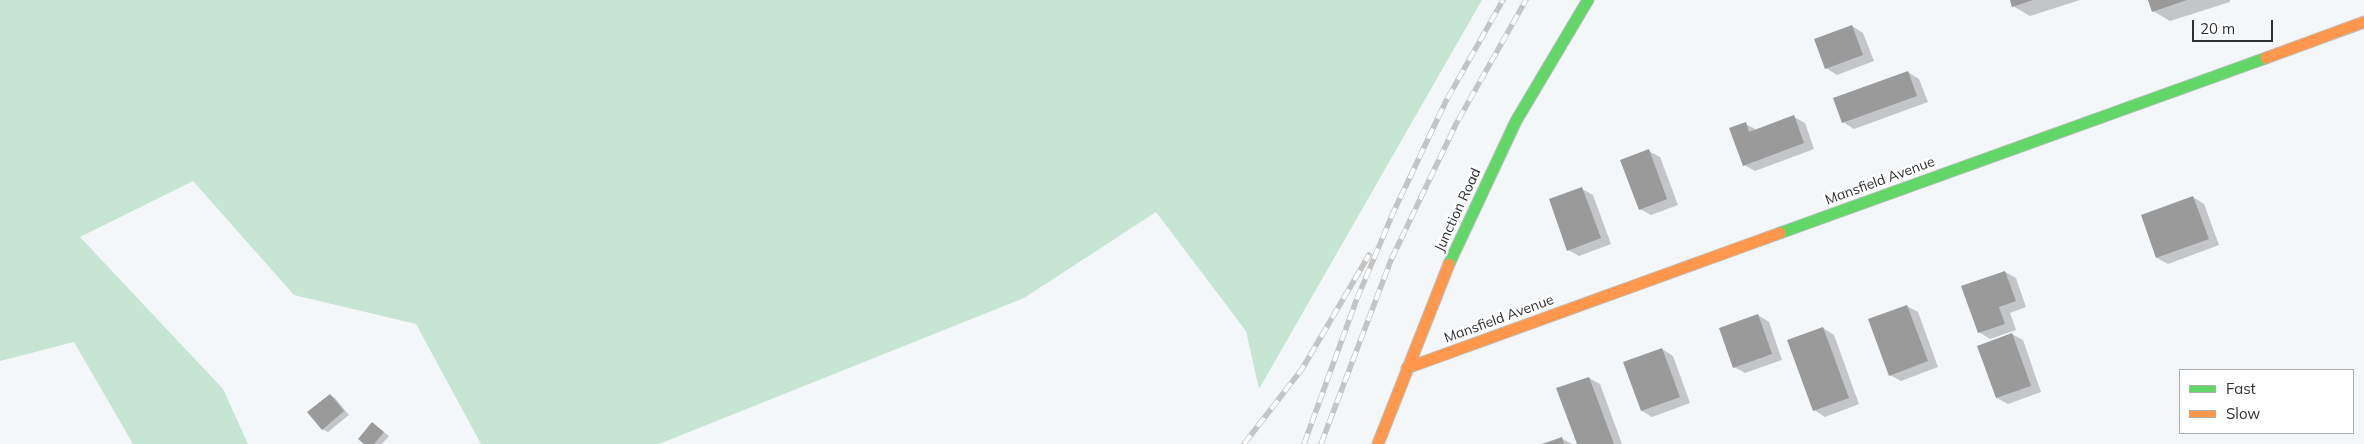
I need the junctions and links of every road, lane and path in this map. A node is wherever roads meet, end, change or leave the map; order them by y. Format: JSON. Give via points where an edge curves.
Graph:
{"nodes":[{"id":1,"x":1588,"y":0,"type":"edge"},
{"id":2,"x":2364,"y":22,"type":"edge"},
{"id":3,"x":1407,"y":368,"type":"junction"},
{"id":4,"x":1378,"y":444,"type":"edge"}],
"edges":[{"from":1,"to":3,"type":"street","name":"Junction Road","via":[[1516,121],[1439,286]]},
{"from":2,"to":3,"type":"street","name":"Mansfield Avenue"},
{"from":3,"to":4,"type":"street","name":"Junction Road"}]}
